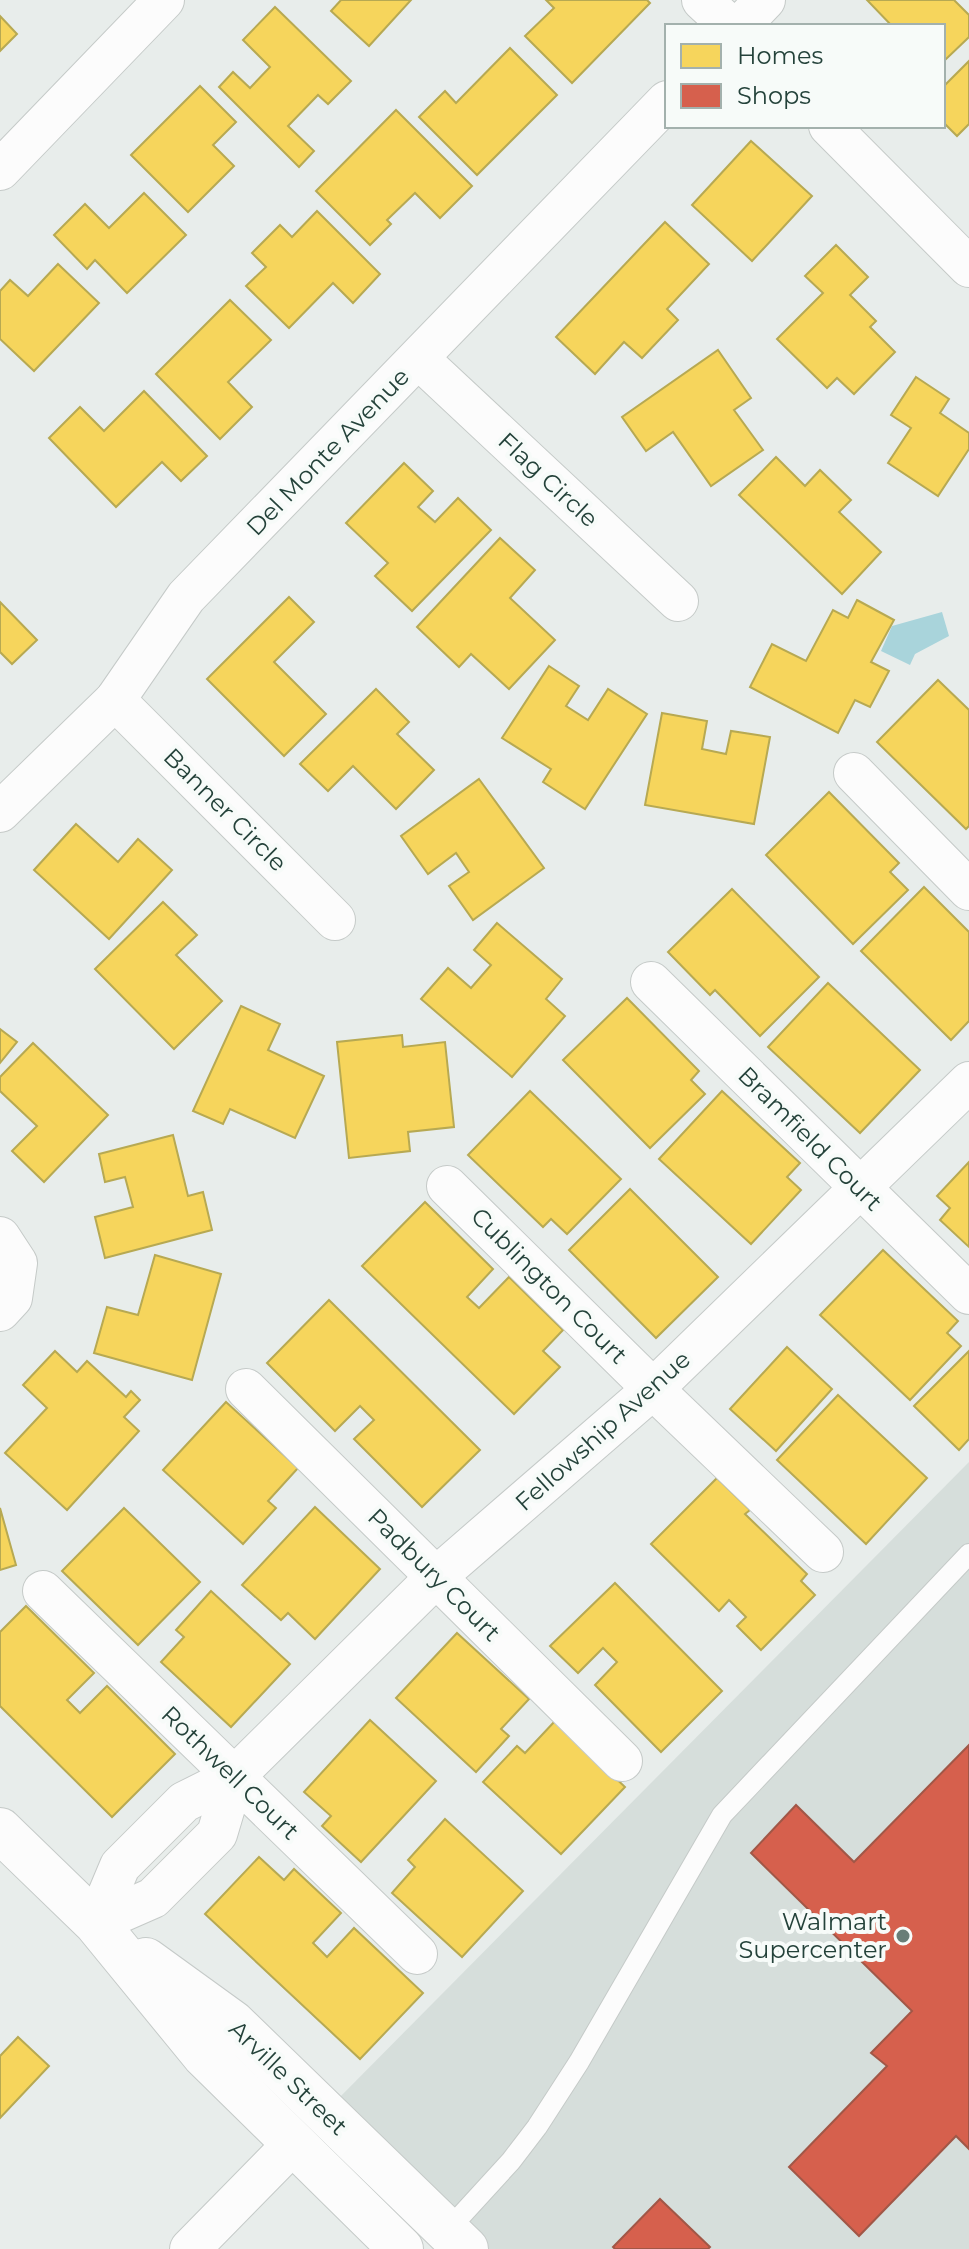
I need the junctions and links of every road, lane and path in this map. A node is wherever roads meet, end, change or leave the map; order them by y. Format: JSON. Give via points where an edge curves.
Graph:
{"nodes":[{"id":1,"x":164,"y":0,"type":"edge"},
{"id":2,"x":702,"y":0,"type":"edge"},
{"id":3,"x":765,"y":0,"type":"edge"},
{"id":4,"x":728,"y":24,"type":"edge"},
{"id":5,"x":742,"y":24,"type":"edge"},
{"id":6,"x":665,"y":103,"type":"edge"},
{"id":7,"x":831,"y":128,"type":"edge"},
{"id":8,"x":0,"y":170,"type":"edge"},
{"id":9,"x":969,"y":267,"type":"edge"},
{"id":10,"x":419,"y":359,"type":"junction"},
{"id":11,"x":678,"y":601,"type":"dead end"},
{"id":12,"x":115,"y":700,"type":"junction"},
{"id":13,"x":854,"y":773,"type":"dead end"},
{"id":14,"x":0,"y":812,"type":"edge"},
{"id":15,"x":969,"y":890,"type":"edge"},
{"id":16,"x":335,"y":920,"type":"dead end"},
{"id":17,"x":651,"y":982,"type":"dead end"},
{"id":18,"x":969,"y":1082,"type":"edge"},
{"id":19,"x":447,"y":1186,"type":"dead end"},
{"id":20,"x":860,"y":1190,"type":"junction"},
{"id":21,"x":0,"y":1237,"type":"edge"},
{"id":22,"x":969,"y":1294,"type":"edge"},
{"id":23,"x":0,"y":1311,"type":"edge"},
{"id":24,"x":246,"y":1389,"type":"dead end"},
{"id":25,"x":653,"y":1389,"type":"junction"},
{"id":26,"x":823,"y":1552,"type":"dead end"},
{"id":27,"x":969,"y":1554,"type":"edge"},
{"id":28,"x":436,"y":1577,"type":"junction"},
{"id":29,"x":43,"y":1591,"type":"dead end"},
{"id":30,"x":622,"y":1761,"type":"dead end"},
{"id":31,"x":234,"y":1777,"type":"junction"},
{"id":32,"x":0,"y":1830,"type":"edge"},
{"id":33,"x":96,"y":1923,"type":"junction"},
{"id":34,"x":417,"y":1954,"type":"dead end"},
{"id":35,"x":295,"y":2084,"type":"junction"},
{"id":36,"x":293,"y":2144,"type":"junction"},
{"id":37,"x":452,"y":2243,"type":"edge"},
{"id":38,"x":190,"y":2249,"type":"edge"},
{"id":39,"x":401,"y":2249,"type":"edge"}],
"edges":[{"from":1,"to":8,"type":"street"},
{"from":2,"to":4,"type":"street"},
{"from":3,"to":5,"type":"street"},
{"from":6,"to":10,"type":"street","name":"Del Monte Avenue"},
{"from":7,"to":9,"type":"street"},
{"from":10,"to":11,"type":"street","name":"Flag Circle"},
{"from":10,"to":12,"type":"street","name":"Del Monte Avenue","via":[[186,597]]},
{"from":12,"to":14,"type":"street","name":"Del Monte Avenue"},
{"from":12,"to":16,"type":"street","name":"Banner Circle"},
{"from":13,"to":15,"type":"street"},
{"from":17,"to":20,"type":"street","name":"Bramfield Court"},
{"from":18,"to":20,"type":"street","name":"Fellowship Avenue"},
{"from":19,"to":25,"type":"street","name":"Cublington Court"},
{"from":20,"to":22,"type":"street","name":"Bramfield Court"},
{"from":20,"to":25,"type":"street","name":"Fellowship Avenue"},
{"from":21,"to":23,"type":"street","via":[[17,1263],[12,1298]]},
{"from":24,"to":28,"type":"street","name":"Padbury Court"},
{"from":25,"to":26,"type":"street","name":"Cublington Court"},
{"from":25,"to":28,"type":"street","name":"Fellowship Avenue"},
{"from":27,"to":37,"type":"lane","via":[[722,1815],[579,2062]]},
{"from":28,"to":30,"type":"street","name":"Padbury Court"},
{"from":28,"to":31,"type":"street","name":"Fellowship Avenue"},
{"from":29,"to":31,"type":"street","name":"Rothwell Court"},
{"from":31,"to":33,"type":"street","name":"Fellowship Avenue","via":[[184,1802],[153,1898]]},
{"from":31,"to":34,"type":"street","name":"Rothwell Court"},
{"from":32,"to":33,"type":"street","name":"Arville Street"},
{"from":33,"to":35,"type":"street","name":"Arville Street","via":[[233,2023]]},
{"from":33,"to":36,"type":"street","name":"Arville Street","via":[[204,2055]]},
{"from":35,"to":36,"type":"street","via":[[299,2116]]},
{"from":35,"to":37,"type":"street","name":"Arville Street"},
{"from":36,"to":38,"type":"street"},
{"from":36,"to":39,"type":"street","name":"Arville Street"}]}
